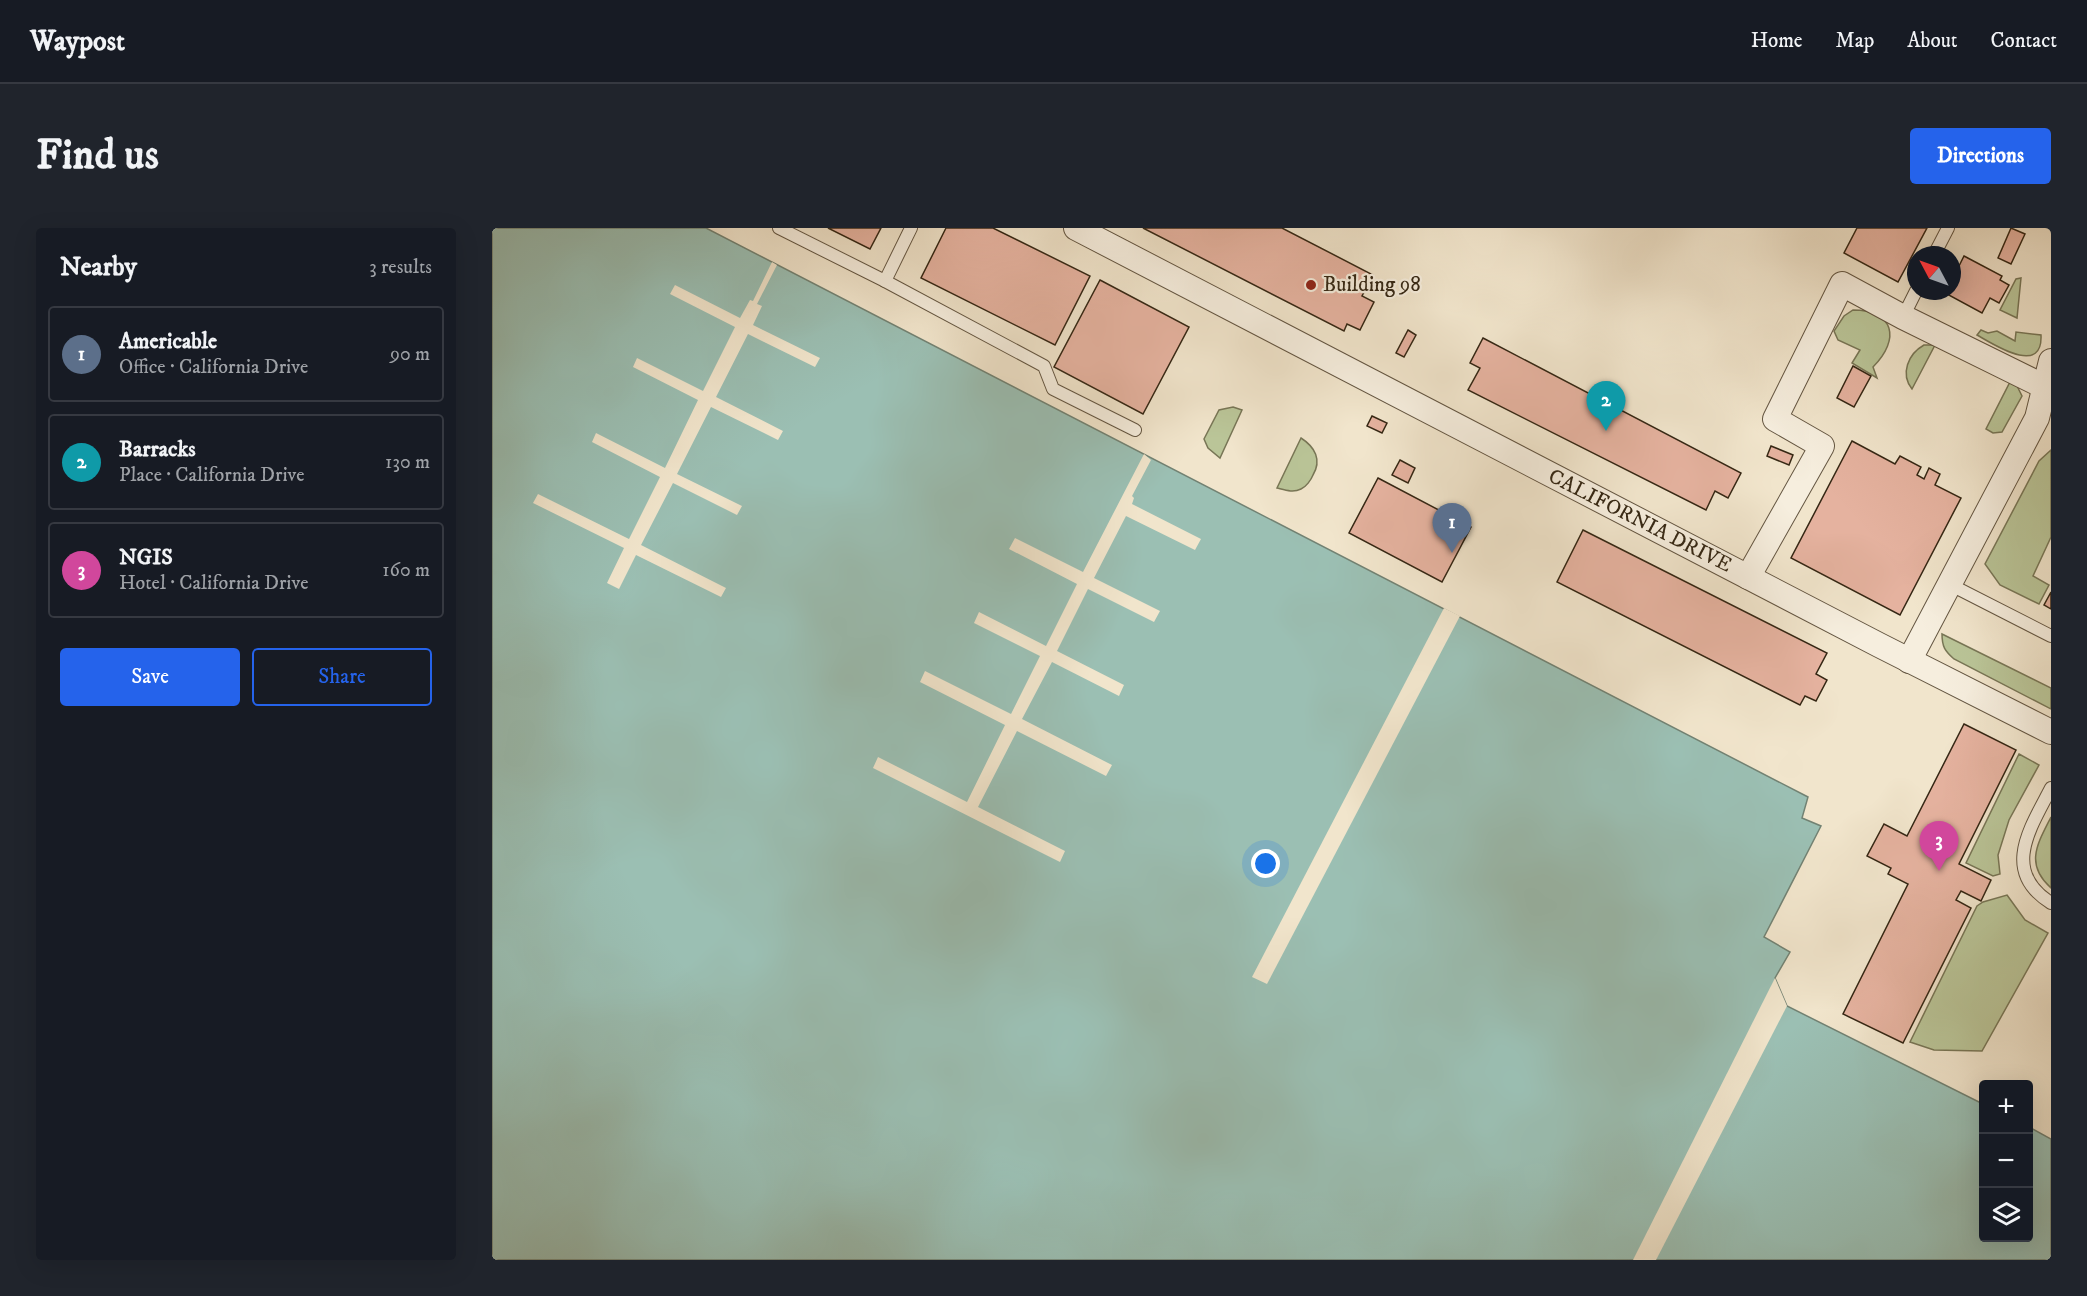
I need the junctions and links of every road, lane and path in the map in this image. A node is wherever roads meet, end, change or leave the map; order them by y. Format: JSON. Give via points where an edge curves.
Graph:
{"nodes":[{"id":1,"x":779,"y":228,"type":"edge"},
{"id":2,"x":911,"y":228,"type":"edge"},
{"id":3,"x":1076,"y":228,"type":"edge"},
{"id":4,"x":1948,"y":228,"type":"edge"},
{"id":5,"x":1939,"y":246,"type":"edge"},
{"id":6,"x":885,"y":281,"type":"junction"},
{"id":7,"x":1912,"y":300,"type":"edge"},
{"id":8,"x":1903,"y":317,"type":"junction"},
{"id":9,"x":2051,"y":361,"type":"edge"},
{"id":10,"x":2045,"y":387,"type":"junction"},
{"id":11,"x":2044,"y":419,"type":"edge"},
{"id":12,"x":1135,"y":430,"type":"dead end"},
{"id":13,"x":1748,"y":577,"type":"junction"},
{"id":14,"x":1949,"y":584,"type":"junction"},
{"id":15,"x":2051,"y":636,"type":"edge"},
{"id":16,"x":1909,"y":661,"type":"junction"},
{"id":17,"x":2051,"y":732,"type":"edge"},
{"id":18,"x":2051,"y":788,"type":"edge"},
{"id":19,"x":2051,"y":903,"type":"edge"}],
"edges":[{"from":1,"to":6,"type":"lane"},
{"from":2,"to":6,"type":"lane"},
{"from":3,"to":13,"type":"street","name":"CALIFORNIA DRIVE"},
{"from":4,"to":5,"type":"lane"},
{"from":6,"to":12,"type":"lane","via":[[1044,366],[1053,389]]},
{"from":7,"to":8,"type":"lane"},
{"from":8,"to":10,"type":"street"},
{"from":8,"to":13,"type":"street","via":[[1842,284],[1775,419],[1822,446]]},
{"from":9,"to":10,"type":"street"},
{"from":10,"to":11,"type":"street"},
{"from":11,"to":14,"type":"street"},
{"from":13,"to":16,"type":"street","name":"CALIFORNIA DRIVE"},
{"from":14,"to":15,"type":"lane"},
{"from":14,"to":16,"type":"street"},
{"from":16,"to":17,"type":"street","name":"CALIFORNIA DRIVE"},
{"from":18,"to":19,"type":"lane","via":[[2025,837],[2022,854],[2031,886]]}]}
